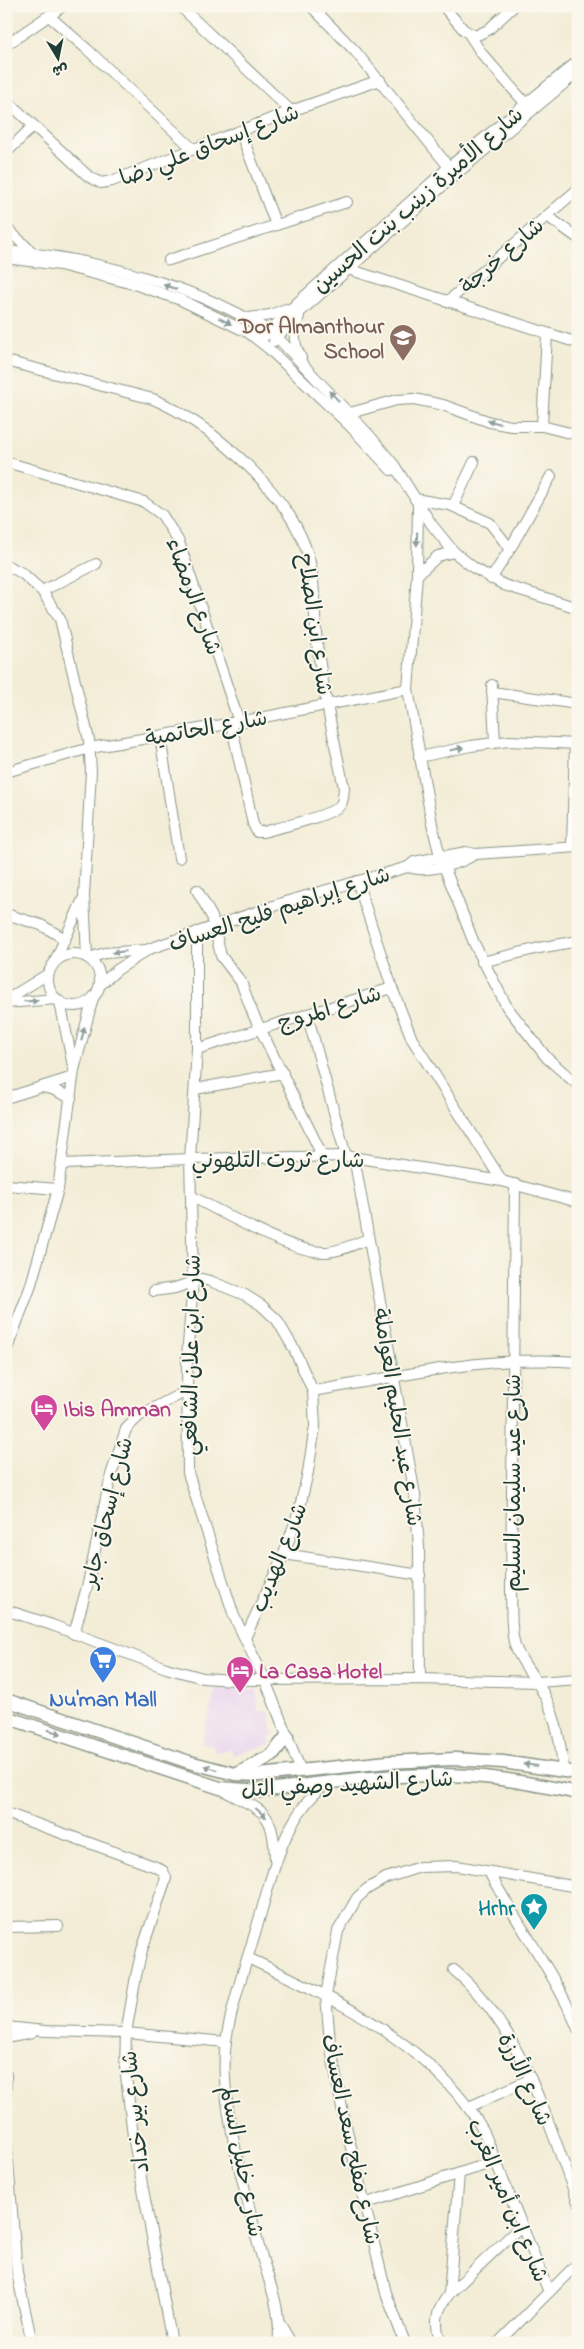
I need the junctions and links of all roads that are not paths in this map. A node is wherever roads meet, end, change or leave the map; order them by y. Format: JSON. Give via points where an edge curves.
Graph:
{"nodes":[{"id":1,"x":64,"y":6,"type":"edge"},
{"id":2,"x":180,"y":6,"type":"edge"},
{"id":3,"x":311,"y":6,"type":"edge"},
{"id":4,"x":443,"y":6,"type":"edge"},
{"id":5,"x":514,"y":6,"type":"edge"},
{"id":6,"x":48,"y":16,"type":"junction"},
{"id":7,"x":469,"y":34,"type":"junction"},
{"id":8,"x":6,"y":45,"type":"edge"},
{"id":9,"x":578,"y":61,"type":"edge"},
{"id":10,"x":578,"y":72,"type":"edge"},
{"id":11,"x":380,"y":80,"type":"junction"},
{"id":12,"x":6,"y":100,"type":"edge"},
{"id":13,"x":526,"y":104,"type":"junction"},
{"id":14,"x":291,"y":111,"type":"junction"},
{"id":15,"x":33,"y":126,"type":"junction"},
{"id":16,"x":240,"y":131,"type":"junction"},
{"id":17,"x":193,"y":149,"type":"junction"},
{"id":18,"x":6,"y":153,"type":"edge"},
{"id":19,"x":452,"y":171,"type":"junction"},
{"id":20,"x":578,"y":189,"type":"edge"},
{"id":21,"x":347,"y":202,"type":"dead end"},
{"id":22,"x":546,"y":216,"type":"junction"},
{"id":23,"x":276,"y":225,"type":"junction"},
{"id":24,"x":6,"y":228,"type":"edge"},
{"id":25,"x":578,"y":238,"type":"edge"},
{"id":26,"x":6,"y":251,"type":"edge"},
{"id":27,"x":32,"y":252,"type":"junction"},
{"id":28,"x":6,"y":258,"type":"edge"},
{"id":29,"x":169,"y":260,"type":"dead end"},
{"id":30,"x":344,"y":267,"type":"junction"},
{"id":31,"x":447,"y":302,"type":"junction"},
{"id":32,"x":298,"y":308,"type":"junction"},
{"id":33,"x":248,"y":318,"type":"junction"},
{"id":34,"x":273,"y":334,"type":"junction"},
{"id":35,"x":547,"y":334,"type":"junction"},
{"id":36,"x":578,"y":343,"type":"edge"},
{"id":37,"x":265,"y":345,"type":"junction"},
{"id":38,"x":6,"y":361,"type":"edge"},
{"id":39,"x":305,"y":366,"type":"junction"},
{"id":40,"x":350,"y":413,"type":"junction"},
{"id":41,"x":542,"y":426,"type":"junction"},
{"id":42,"x":578,"y":435,"type":"edge"},
{"id":43,"x":6,"y":462,"type":"edge"},
{"id":44,"x":474,"y":462,"type":"dead end"},
{"id":45,"x":398,"y":474,"type":"junction"},
{"id":46,"x":551,"y":476,"type":"dead end"},
{"id":47,"x":416,"y":501,"type":"junction"},
{"id":48,"x":453,"y":506,"type":"junction"},
{"id":49,"x":510,"y":549,"type":"junction"},
{"id":50,"x":454,"y":552,"type":"junction"},
{"id":51,"x":96,"y":564,"type":"dead end"},
{"id":52,"x":6,"y":565,"type":"edge"},
{"id":53,"x":416,"y":576,"type":"junction"},
{"id":54,"x":491,"y":578,"type":"junction"},
{"id":55,"x":42,"y":591,"type":"junction"},
{"id":56,"x":578,"y":608,"type":"edge"},
{"id":57,"x":408,"y":689,"type":"junction"},
{"id":58,"x":327,"y":704,"type":"junction"},
{"id":59,"x":578,"y":704,"type":"edge"},
{"id":60,"x":235,"y":723,"type":"junction"},
{"id":61,"x":160,"y":736,"type":"junction"},
{"id":62,"x":494,"y":742,"type":"junction"},
{"id":63,"x":576,"y":744,"type":"edge"},
{"id":64,"x":90,"y":748,"type":"junction"},
{"id":65,"x":419,"y":757,"type":"junction"},
{"id":66,"x":6,"y":772,"type":"edge"},
{"id":67,"x":263,"y":832,"type":"joint"},
{"id":68,"x":575,"y":847,"type":"edge"},
{"id":69,"x":179,"y":858,"type":"dead end"},
{"id":70,"x":441,"y":861,"type":"junction"},
{"id":71,"x":357,"y":881,"type":"junction"},
{"id":72,"x":197,"y":890,"type":"dead end"},
{"id":73,"x":84,"y":896,"type":"junction"},
{"id":74,"x":6,"y":914,"type":"edge"},
{"id":75,"x":214,"y":925,"type":"junction"},
{"id":76,"x":197,"y":932,"type":"junction"},
{"id":77,"x":65,"y":939,"type":"junction"},
{"id":78,"x":578,"y":941,"type":"edge"},
{"id":79,"x":149,"y":949,"type":"junction"},
{"id":80,"x":88,"y":957,"type":"junction"},
{"id":81,"x":55,"y":962,"type":"junction"},
{"id":82,"x":482,"y":962,"type":"junction"},
{"id":83,"x":48,"y":974,"type":"junction"},
{"id":84,"x":100,"y":985,"type":"junction"},
{"id":85,"x":392,"y":988,"type":"junction"},
{"id":86,"x":93,"y":998,"type":"junction"},
{"id":87,"x":58,"y":1000,"type":"junction"},
{"id":88,"x":6,"y":1002,"type":"edge"},
{"id":89,"x":306,"y":1014,"type":"junction"},
{"id":90,"x":260,"y":1028,"type":"junction"},
{"id":91,"x":197,"y":1049,"type":"junction"},
{"id":92,"x":283,"y":1073,"type":"junction"},
{"id":93,"x":74,"y":1074,"type":"junction"},
{"id":94,"x":578,"y":1085,"type":"edge"},
{"id":95,"x":41,"y":1087,"type":"junction"},
{"id":96,"x":195,"y":1089,"type":"junction"},
{"id":97,"x":6,"y":1098,"type":"edge"},
{"id":98,"x":70,"y":1098,"type":"junction"},
{"id":99,"x":322,"y":1155,"type":"junction"},
{"id":100,"x":350,"y":1156,"type":"junction"},
{"id":101,"x":190,"y":1159,"type":"junction"},
{"id":102,"x":63,"y":1164,"type":"junction"},
{"id":103,"x":502,"y":1181,"type":"junction"},
{"id":104,"x":514,"y":1184,"type":"junction"},
{"id":105,"x":6,"y":1185,"type":"edge"},
{"id":106,"x":58,"y":1189,"type":"junction"},
{"id":107,"x":191,"y":1196,"type":"junction"},
{"id":108,"x":578,"y":1202,"type":"edge"},
{"id":109,"x":368,"y":1239,"type":"junction"},
{"id":110,"x":192,"y":1281,"type":"junction"},
{"id":111,"x":154,"y":1291,"type":"dead end"},
{"id":112,"x":6,"y":1351,"type":"edge"},
{"id":113,"x":513,"y":1362,"type":"junction"},
{"id":114,"x":578,"y":1362,"type":"edge"},
{"id":115,"x":394,"y":1377,"type":"junction"},
{"id":116,"x":186,"y":1391,"type":"junction"},
{"id":117,"x":312,"y":1391,"type":"junction"},
{"id":118,"x":284,"y":1554,"type":"junction"},
{"id":119,"x":420,"y":1575,"type":"junction"},
{"id":120,"x":6,"y":1610,"type":"edge"},
{"id":121,"x":74,"y":1634,"type":"junction"},
{"id":122,"x":245,"y":1638,"type":"junction"},
{"id":123,"x":420,"y":1679,"type":"junction"},
{"id":124,"x":578,"y":1679,"type":"edge"},
{"id":125,"x":265,"y":1680,"type":"junction"},
{"id":126,"x":537,"y":1682,"type":"junction"},
{"id":127,"x":9,"y":1699,"type":"edge"},
{"id":128,"x":7,"y":1718,"type":"edge"},
{"id":129,"x":286,"y":1736,"type":"junction"},
{"id":130,"x":563,"y":1770,"type":"junction"},
{"id":131,"x":301,"y":1771,"type":"junction"},
{"id":132,"x":578,"y":1772,"type":"edge"},
{"id":133,"x":236,"y":1774,"type":"junction"},
{"id":134,"x":326,"y":1784,"type":"junction"},
{"id":135,"x":220,"y":1788,"type":"junction"},
{"id":136,"x":578,"y":1793,"type":"edge"},
{"id":137,"x":6,"y":1813,"type":"edge"},
{"id":138,"x":275,"y":1863,"type":"junction"},
{"id":139,"x":489,"y":1872,"type":"junction"},
{"id":140,"x":578,"y":1887,"type":"edge"},
{"id":141,"x":58,"y":1926,"type":"dead end"},
{"id":142,"x":6,"y":1927,"type":"edge"},
{"id":143,"x":248,"y":1958,"type":"junction"},
{"id":144,"x":454,"y":1970,"type":"dead end"},
{"id":145,"x":326,"y":1996,"type":"junction"},
{"id":146,"x":6,"y":2028,"type":"edge"},
{"id":147,"x":578,"y":2029,"type":"edge"},
{"id":148,"x":45,"y":2031,"type":"junction"},
{"id":149,"x":126,"y":2033,"type":"junction"},
{"id":150,"x":6,"y":2036,"type":"edge"},
{"id":151,"x":226,"y":2042,"type":"junction"},
{"id":152,"x":6,"y":2075,"type":"edge"},
{"id":153,"x":530,"y":2079,"type":"junction"},
{"id":154,"x":6,"y":2093,"type":"edge"},
{"id":155,"x":469,"y":2107,"type":"junction"},
{"id":156,"x":6,"y":2137,"type":"edge"},
{"id":157,"x":497,"y":2161,"type":"junction"},
{"id":158,"x":459,"y":2174,"type":"junction"},
{"id":159,"x":578,"y":2202,"type":"edge"},
{"id":160,"x":364,"y":2204,"type":"junction"},
{"id":161,"x":521,"y":2226,"type":"junction"},
{"id":162,"x":578,"y":2263,"type":"edge"},
{"id":163,"x":549,"y":2292,"type":"junction"},
{"id":164,"x":449,"y":2294,"type":"junction"},
{"id":165,"x":278,"y":2321,"type":"junction"},
{"id":166,"x":439,"y":2336,"type":"dead end"},
{"id":167,"x":32,"y":2343,"type":"edge"},
{"id":168,"x":172,"y":2343,"type":"edge"},
{"id":169,"x":278,"y":2343,"type":"edge"},
{"id":170,"x":291,"y":2343,"type":"edge"},
{"id":171,"x":405,"y":2343,"type":"edge"},
{"id":172,"x":498,"y":2343,"type":"edge"}],
"edges":[{"from":1,"to":6,"type":"street"},
{"from":2,"to":14,"type":"street"},
{"from":3,"to":11,"type":"street"},
{"from":4,"to":7,"type":"street"},
{"from":5,"to":7,"type":"street","via":[[482,34]]},
{"from":6,"to":8,"type":"street"},
{"from":6,"to":17,"type":"street"},
{"from":7,"to":13,"type":"street","via":[[482,54]]},
{"from":9,"to":13,"type":"street","name":"شارع الأميرة زينب بنت الحسين"},
{"from":10,"to":19,"type":"street","name":"شارع الأميرة زينب بنت الحسين"},
{"from":11,"to":14,"type":"street","name":"شارع إسحاق علي رضا"},
{"from":11,"to":19,"type":"street"},
{"from":12,"to":15,"type":"street","name":"شارع إسحاق علي رضا"},
{"from":13,"to":19,"type":"street","name":"شارع الأميرة زينب بنت الحسين"},
{"from":14,"to":16,"type":"street","name":"شارع إسحاق علي رضا"},
{"from":15,"to":17,"type":"street","name":"شارع إسحاق علي رضا","via":[[88,176],[101,183],[112,182]]},
{"from":15,"to":18,"type":"street"},
{"from":16,"to":17,"type":"street","name":"شارع إسحاق علي رضا"},
{"from":16,"to":23,"type":"street"},
{"from":19,"to":30,"type":"street","name":"شارع الأميرة زينب بنت الحسين"},
{"from":20,"to":22,"type":"street","name":"شارع خرجة"},
{"from":21,"to":23,"type":"street"},
{"from":22,"to":25,"type":"street"},
{"from":22,"to":31,"type":"street","name":"شارع خرجة"},
{"from":23,"to":29,"type":"street"},
{"from":24,"to":27,"type":"street"},
{"from":26,"to":27,"type":"street"},
{"from":33,"to":27,"type":"street","one_way":true,"via":[[184,291],[130,274]]},
{"from":28,"to":37,"type":"street","one_way":true,"via":[[60,265],[137,285],[206,311]]},
{"from":30,"to":31,"type":"street"},
{"from":30,"to":32,"type":"street","name":"شارع الأميرة زينب بنت الحسين"},
{"from":31,"to":35,"type":"street"},
{"from":32,"to":33,"type":"street"},
{"from":32,"to":34,"type":"street","name":"شارع الأميرة زينب بنت الحسين"},
{"from":32,"to":39,"type":"street","via":[[294,339]]},
{"from":33,"to":34,"type":"street"},
{"from":34,"to":37,"type":"street","name":"شارع الأميرة زينب بنت الحسين"},
{"from":34,"to":39,"type":"street"},
{"from":35,"to":36,"type":"street"},
{"from":35,"to":41,"type":"street"},
{"from":37,"to":45,"type":"street"},
{"from":38,"to":58,"type":"street","name":"شارع ابن الصلاح","via":[[156,400],[183,414],[249,466],[287,514],[306,547],[311,565],[314,618]]},
{"from":40,"to":39,"type":"street","one_way":true},
{"from":41,"to":40,"type":"street","one_way":true,"via":[[490,422],[443,405],[414,399],[397,400]]},
{"from":40,"to":45,"type":"street"},
{"from":41,"to":42,"type":"street"},
{"from":43,"to":60,"type":"street","name":"شارع الرمضاء","via":[[144,502],[162,515],[179,542]]},
{"from":44,"to":48,"type":"street"},
{"from":45,"to":47,"type":"street"},
{"from":46,"to":49,"type":"street"},
{"from":47,"to":48,"type":"street"},
{"from":47,"to":50,"type":"street"},
{"from":47,"to":53,"type":"street","one_way":true},
{"from":48,"to":49,"type":"street","via":[[490,523]]},
{"from":49,"to":54,"type":"street"},
{"from":50,"to":53,"type":"street","via":[[438,556]]},
{"from":50,"to":54,"type":"street"},
{"from":51,"to":55,"type":"street"},
{"from":52,"to":55,"type":"street","via":[[22,573]]},
{"from":53,"to":57,"type":"street"},
{"from":54,"to":56,"type":"street","via":[[521,592]]},
{"from":55,"to":64,"type":"street","via":[[60,619],[66,638]]},
{"from":57,"to":58,"type":"street","name":"شارع الحاتمية"},
{"from":57,"to":65,"type":"street"},
{"from":58,"to":60,"type":"street","name":"شارع الحاتمية"},
{"from":58,"to":67,"type":"street","name":"شارع ابن الصلاح","via":[[344,788],[342,802],[335,810]]},
{"from":59,"to":62,"type":"street","via":[[492,689]]},
{"from":60,"to":61,"type":"street","name":"شارع الحاتمية"},
{"from":60,"to":67,"type":"street","name":"شارع الرمضاء","via":[[252,824],[257,832]]},
{"from":61,"to":64,"type":"street","name":"شارع الحاتمية"},
{"from":61,"to":69,"type":"street"},
{"from":62,"to":63,"type":"street"},
{"from":65,"to":62,"type":"street","one_way":true},
{"from":63,"to":68,"type":"street"},
{"from":64,"to":66,"type":"street","name":"شارع الحاتمية"},
{"from":64,"to":73,"type":"street"},
{"from":65,"to":70,"type":"street"},
{"from":68,"to":70,"type":"street","name":"شارع إبراهيم فليح العساف","via":[[475,854],[468,859]]},
{"from":70,"to":71,"type":"street","name":"شارع إبراهيم فليح العساف","via":[[414,862],[408,867]]},
{"from":70,"to":82,"type":"street"},
{"from":71,"to":75,"type":"street","name":"شارع إبراهيم فليح العساف"},
{"from":71,"to":85,"type":"street"},
{"from":72,"to":75,"type":"street"},
{"from":73,"to":77,"type":"street"},
{"from":73,"to":80,"type":"street"},
{"from":74,"to":77,"type":"street","via":[[41,925]]},
{"from":75,"to":76,"type":"street","name":"شارع إبراهيم فليح العساف"},
{"from":75,"to":90,"type":"street","via":[[219,952],[240,982]]},
{"from":76,"to":79,"type":"street","name":"شارع إبراهيم فليح العساف"},
{"from":76,"to":91,"type":"street","name":"شارع ابن علان الشافعي"},
{"from":77,"to":81,"type":"street"},
{"from":78,"to":82,"type":"street"},
{"from":79,"to":80,"type":"street","name":"شارع إبراهيم فليح العساف","one_way":true},
{"from":79,"to":84,"type":"street","name":"شارع إبراهيم فليح العساف"},
{"from":80,"to":81,"type":"street","via":[[76,953],[64,955]]},
{"from":80,"to":84,"type":"street","via":[[98,969]]},
{"from":81,"to":83,"type":"street"},
{"from":82,"to":94,"type":"street","via":[[516,1022],[547,1058]]},
{"from":83,"to":87,"type":"street","via":[[51,992]]},
{"from":83,"to":88,"type":"street"},
{"from":84,"to":86,"type":"street"},
{"from":85,"to":89,"type":"street","name":"شارع المروج"},
{"from":85,"to":103,"type":"street","name":"شارع المروج","via":[[420,1055],[452,1099]]},
{"from":86,"to":87,"type":"street","via":[[71,1006]]},
{"from":93,"to":86,"type":"street","one_way":true},
{"from":88,"to":87,"type":"street","one_way":true},
{"from":87,"to":93,"type":"street"},
{"from":89,"to":90,"type":"street","name":"شارع المروج"},
{"from":89,"to":100,"type":"street","name":"شارع عبد الحليم العواملة"},
{"from":90,"to":91,"type":"street","name":"شارع المروج"},
{"from":90,"to":92,"type":"street"},
{"from":91,"to":96,"type":"street","name":"شارع ابن علان الشافعي"},
{"from":92,"to":96,"type":"street"},
{"from":92,"to":99,"type":"street"},
{"from":93,"to":95,"type":"street"},
{"from":93,"to":98,"type":"street"},
{"from":95,"to":97,"type":"street"},
{"from":95,"to":98,"type":"street"},
{"from":96,"to":101,"type":"street","name":"شارع ابن علان الشافعي"},
{"from":98,"to":102,"type":"street"},
{"from":99,"to":100,"type":"street","name":"شارع ثروت التلهوني"},
{"from":99,"to":101,"type":"street","name":"شارع ثروت التلهوني"},
{"from":100,"to":103,"type":"street","name":"شارع ثروت التلهوني"},
{"from":100,"to":109,"type":"street","name":"شارع عبد الحليم العواملة"},
{"from":101,"to":102,"type":"street","name":"شارع ثروت التلهوني"},
{"from":101,"to":107,"type":"street","name":"شارع ابن علان الشافعي"},
{"from":102,"to":106,"type":"street"},
{"from":103,"to":104,"type":"street","name":"شارع ثروت التلهوني"},
{"from":104,"to":108,"type":"street","name":"شارع ثروت التلهوني"},
{"from":104,"to":113,"type":"street","name":"شارع عيد سليمان السليم"},
{"from":105,"to":106,"type":"street"},
{"from":106,"to":112,"type":"street","via":[[30,1288]]},
{"from":107,"to":109,"type":"street","via":[[282,1241],[314,1252],[338,1250]]},
{"from":107,"to":110,"type":"street","name":"شارع ابن علان الشافعي"},
{"from":109,"to":115,"type":"street","name":"شارع عبد الحليم العواملة"},
{"from":110,"to":111,"type":"street","name":"شارع الهديب"},
{"from":110,"to":116,"type":"street","name":"شارع ابن علان الشافعي"},
{"from":110,"to":117,"type":"street","name":"شارع الهديب","via":[[210,1280],[245,1295],[261,1306],[285,1334]]},
{"from":113,"to":114,"type":"street"},
{"from":113,"to":115,"type":"street"},
{"from":113,"to":126,"type":"street","name":"شارع عيد سليمان السليم","via":[[513,1637],[521,1659]]},
{"from":115,"to":117,"type":"street"},
{"from":115,"to":119,"type":"street","name":"شارع عبد الحليم العواملة","via":[[415,1495]]},
{"from":116,"to":121,"type":"street","name":"شارع إسحاق جابر","via":[[139,1416],[126,1429],[110,1476]]},
{"from":116,"to":122,"type":"street","name":"شارع ابن علان الشافعي","via":[[188,1473],[226,1593]]},
{"from":117,"to":118,"type":"street","name":"شارع الهديب","via":[[315,1426],[308,1472]]},
{"from":118,"to":119,"type":"street"},
{"from":118,"to":122,"type":"street","name":"شارع الهديب"},
{"from":119,"to":123,"type":"street","name":"شارع عبد الحليم العواملة"},
{"from":120,"to":121,"type":"street"},
{"from":121,"to":125,"type":"street","via":[[181,1673],[226,1680]]},
{"from":122,"to":125,"type":"street","name":"شارع ابن علان الشافعي"},
{"from":123,"to":125,"type":"street"},
{"from":123,"to":126,"type":"street"},
{"from":124,"to":126,"type":"street"},
{"from":125,"to":129,"type":"street","name":"شارع ابن علان الشافعي"},
{"from":126,"to":130,"type":"street","name":"شارع عيد سليمان السليم","via":[[555,1719]]},
{"from":133,"to":127,"type":"main road","name":"شارع الشهيد وصفي التل","one_way":true,"via":[[189,1762]]},
{"from":128,"to":135,"type":"main road","name":"شارع الشهيد وصفي التل","one_way":true},
{"from":129,"to":131,"type":"street","name":"شارع ابن علان الشافعي"},
{"from":129,"to":133,"type":"main road","via":[[272,1755]]},
{"from":130,"to":131,"type":"main road","name":"شارع الشهيد وصفي التل","one_way":true,"via":[[455,1759]]},
{"from":130,"to":132,"type":"main road","name":"شارع الشهيد وصفي التل"},
{"from":131,"to":133,"type":"main road","name":"شارع الشهيد وصفي التل"},
{"from":134,"to":135,"type":"main road","name":"شارع الشهيد وصفي التل","via":[[260,1792]]},
{"from":134,"to":136,"type":"main road","name":"شارع الشهيد وصفي التل","via":[[380,1778],[451,1776],[520,1782]]},
{"from":134,"to":138,"type":"street","name":"شارع خليل السالم","via":[[295,1816]]},
{"from":135,"to":138,"type":"street","name":"شارع خليل السالم","one_way":true,"via":[[265,1814],[272,1827]]},
{"from":137,"to":149,"type":"street","name":"شارع بير خداد","via":[[163,1871],[165,1885],[142,1950]]},
{"from":138,"to":143,"type":"street","name":"شارع خليل السالم"},
{"from":139,"to":140,"type":"street","name":"شارع مفلح سعد العساف"},
{"from":139,"to":145,"type":"street","name":"شارع مفلح سعد العساف","via":[[457,1866],[420,1867],[386,1878],[367,1889],[357,1898],[338,1931]]},
{"from":139,"to":147,"type":"street","via":[[560,1990]]},
{"from":141,"to":142,"type":"street"},
{"from":143,"to":145,"type":"street","name":"شارع ابن أمير الغرب"},
{"from":143,"to":151,"type":"street","name":"شارع خليل السالم"},
{"from":144,"to":153,"type":"street","name":"شارع الأرزة","via":[[484,1999]]},
{"from":145,"to":155,"type":"street","name":"شارع ابن أمير الغرب","via":[[368,2019],[422,2060]]},
{"from":145,"to":160,"type":"street","name":"شارع مفلح سعد العساف","via":[[342,2114]]},
{"from":146,"to":148,"type":"street"},
{"from":146,"to":150,"type":"street"},
{"from":148,"to":149,"type":"street"},
{"from":148,"to":150,"type":"street"},
{"from":149,"to":151,"type":"street"},
{"from":149,"to":168,"type":"street","name":"شارع بير خداد","via":[[125,2067],[133,2136]]},
{"from":151,"to":165,"type":"street","name":"شارع خليل السالم","via":[[227,2091],[238,2161]]},
{"from":152,"to":154,"type":"street"},
{"from":153,"to":155,"type":"street"},
{"from":153,"to":159,"type":"street","name":"شارع الأرزة"},
{"from":155,"to":157,"type":"street","name":"شارع ابن أمير الغرب","via":[[484,2130]]},
{"from":156,"to":167,"type":"street","via":[[17,2273]]},
{"from":157,"to":158,"type":"street"},
{"from":157,"to":161,"type":"street","name":"شارع ابن أمير الغرب"},
{"from":158,"to":160,"type":"street"},
{"from":158,"to":164,"type":"street"},
{"from":160,"to":171,"type":"street","name":"شارع مفلح سعد العساف","via":[[386,2293]]},
{"from":161,"to":163,"type":"street","name":"شارع ابن أمير الغرب"},
{"from":161,"to":164,"type":"street"},
{"from":162,"to":163,"type":"street"},
{"from":163,"to":172,"type":"street"},
{"from":164,"to":166,"type":"street","via":[[436,2316]]},
{"from":165,"to":169,"type":"street","name":"شارع خليل السالم"},
{"from":165,"to":170,"type":"street"}]}
